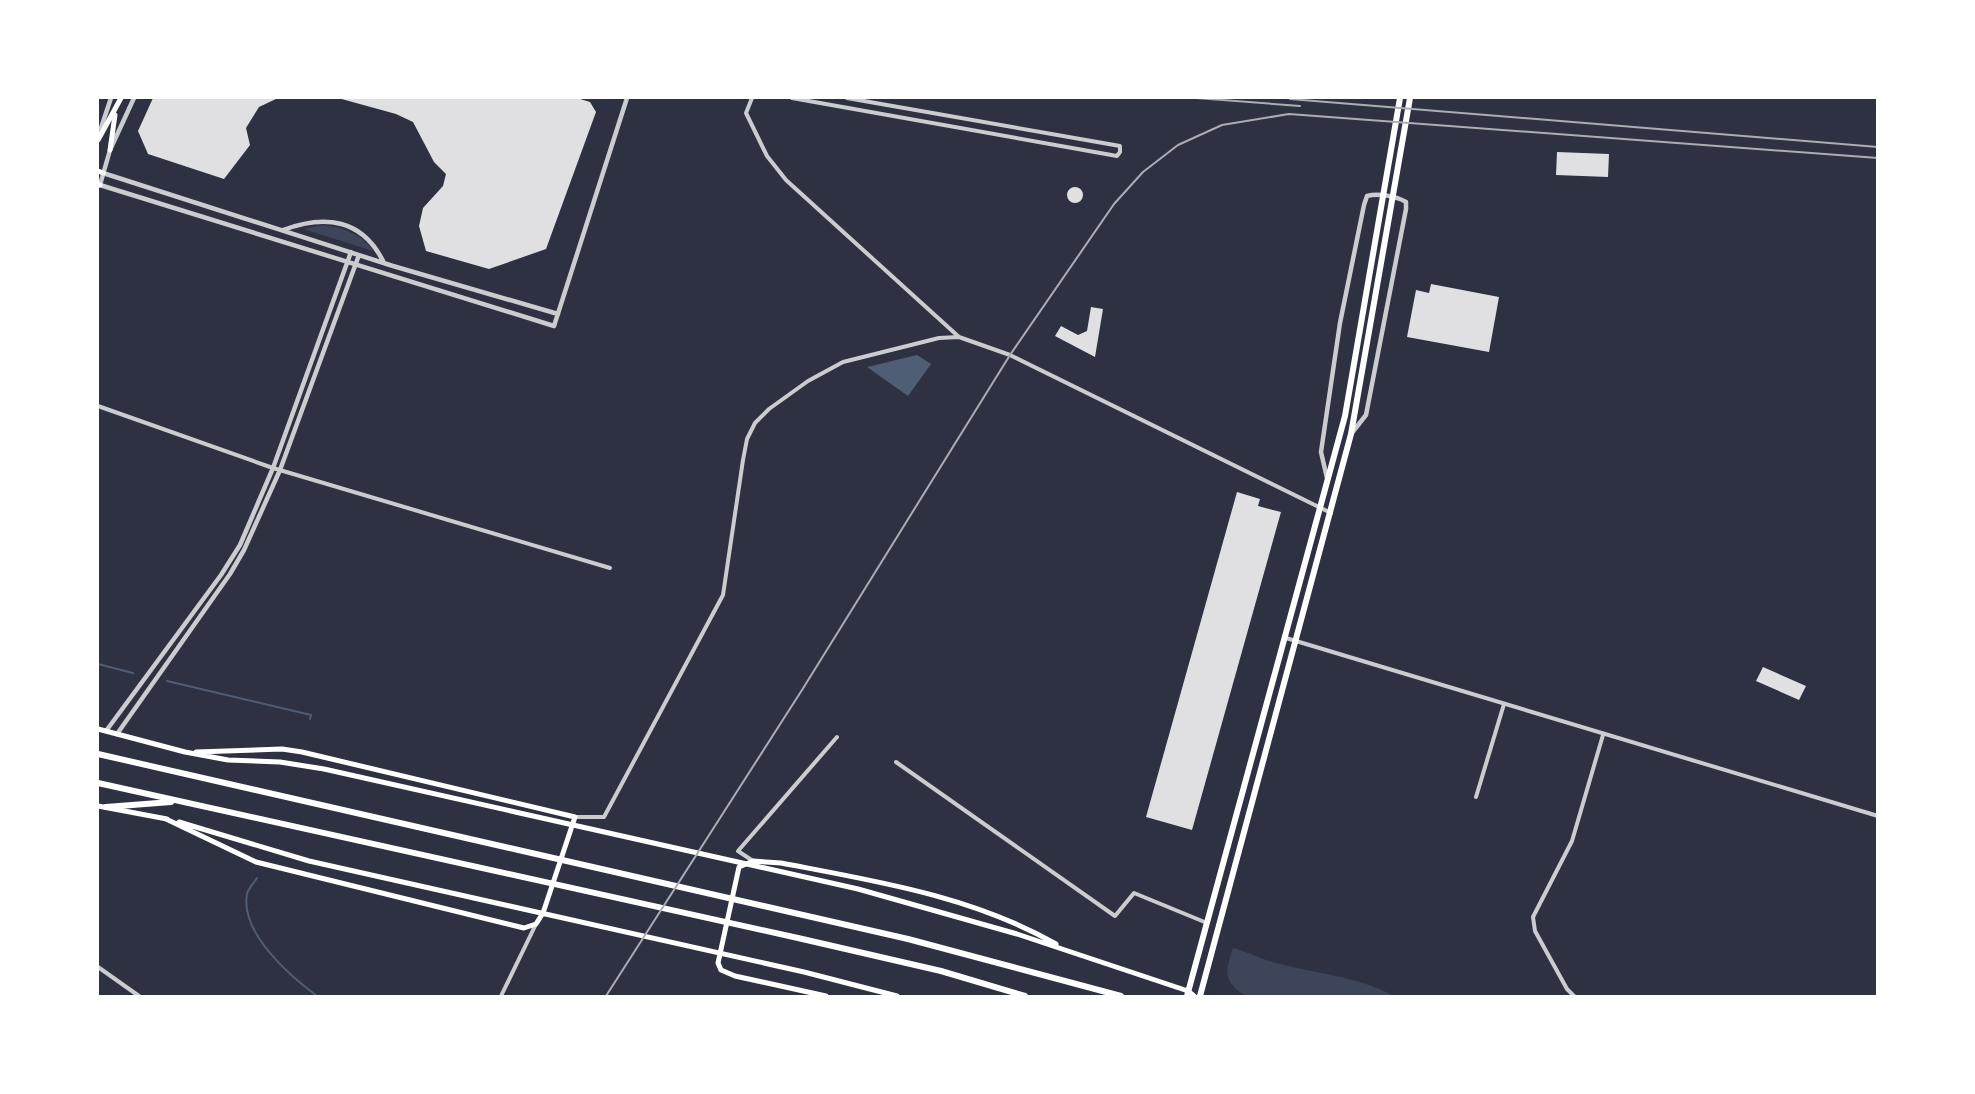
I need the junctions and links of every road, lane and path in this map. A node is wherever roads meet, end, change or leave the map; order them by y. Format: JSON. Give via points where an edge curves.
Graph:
{"nodes":[{"id":1,"x":111,"y":98,"type":"edge"},
{"id":2,"x":121,"y":98,"type":"edge"},
{"id":3,"x":134,"y":98,"type":"edge"},
{"id":4,"x":627,"y":98,"type":"edge"},
{"id":5,"x":752,"y":98,"type":"edge"},
{"id":6,"x":792,"y":98,"type":"edge"},
{"id":7,"x":847,"y":98,"type":"edge"},
{"id":8,"x":1400,"y":98,"type":"edge"},
{"id":9,"x":1410,"y":98,"type":"edge"},
{"id":10,"x":116,"y":110,"type":"junction"},
{"id":11,"x":98,"y":139,"type":"edge"},
{"id":12,"x":110,"y":150,"type":"junction"},
{"id":13,"x":100,"y":172,"type":"edge"},
{"id":14,"x":99,"y":184,"type":"edge"},
{"id":15,"x":282,"y":230,"type":"junction"},
{"id":16,"x":351,"y":252,"type":"junction"},
{"id":17,"x":359,"y":255,"type":"junction"},
{"id":18,"x":348,"y":263,"type":"junction"},
{"id":19,"x":384,"y":263,"type":"junction"},
{"id":20,"x":355,"y":265,"type":"junction"},
{"id":21,"x":558,"y":314,"type":"junction"},
{"id":22,"x":959,"y":337,"type":"junction"},
{"id":23,"x":98,"y":406,"type":"edge"},
{"id":24,"x":1351,"y":434,"type":"junction"},
{"id":25,"x":273,"y":468,"type":"junction"},
{"id":26,"x":280,"y":470,"type":"junction"},
{"id":27,"x":1328,"y":484,"type":"junction"},
{"id":28,"x":1322,"y":508,"type":"junction"},
{"id":29,"x":1331,"y":513,"type":"junction"},
{"id":30,"x":610,"y":568,"type":"dead end"},
{"id":31,"x":1286,"y":638,"type":"junction"},
{"id":32,"x":1294,"y":641,"type":"junction"},
{"id":33,"x":1504,"y":704,"type":"junction"},
{"id":34,"x":98,"y":729,"type":"edge"},
{"id":35,"x":106,"y":731,"type":"junction"},
{"id":36,"x":117,"y":734,"type":"junction"},
{"id":37,"x":1603,"y":735,"type":"junction"},
{"id":38,"x":837,"y":737,"type":"dead end"},
{"id":39,"x":185,"y":752,"type":"junction"},
{"id":40,"x":98,"y":754,"type":"edge"},
{"id":41,"x":896,"y":762,"type":"dead end"},
{"id":42,"x":98,"y":783,"type":"edge"},
{"id":43,"x":1476,"y":796,"type":"dead end"},
{"id":44,"x":179,"y":801,"type":"junction"},
{"id":45,"x":98,"y":806,"type":"edge"},
{"id":46,"x":106,"y":807,"type":"junction"},
{"id":47,"x":1878,"y":816,"type":"edge"},
{"id":48,"x":575,"y":817,"type":"junction"},
{"id":49,"x":166,"y":819,"type":"junction"},
{"id":50,"x":753,"y":861,"type":"junction"},
{"id":51,"x":1207,"y":923,"type":"junction"},
{"id":52,"x":536,"y":924,"type":"junction"},
{"id":53,"x":1067,"y":951,"type":"junction"},
{"id":54,"x":98,"y":967,"type":"edge"},
{"id":55,"x":1188,"y":994,"type":"edge"},
{"id":56,"x":139,"y":996,"type":"edge"},
{"id":57,"x":501,"y":996,"type":"edge"},
{"id":58,"x":826,"y":996,"type":"edge"},
{"id":59,"x":897,"y":996,"type":"edge"},
{"id":60,"x":1024,"y":996,"type":"edge"},
{"id":61,"x":1121,"y":996,"type":"edge"},
{"id":62,"x":1194,"y":996,"type":"edge"},
{"id":63,"x":1200,"y":996,"type":"edge"},
{"id":64,"x":1574,"y":996,"type":"edge"}],
"edges":[{"from":1,"to":11,"type":"street"},
{"from":2,"to":10,"type":"main road"},
{"from":3,"to":12,"type":"street"},
{"from":4,"to":21,"type":"street"},
{"from":5,"to":22,"type":"street","via":[[746,113],[766,156],[786,180]]},
{"from":6,"to":7,"type":"street","via":[[1117,156],[1120,152],[1120,146]]},
{"from":8,"to":27,"type":"main road","via":[[1346,416]]},
{"from":9,"to":24,"type":"main road"},
{"from":10,"to":11,"type":"main road"},
{"from":10,"to":12,"type":"main road"},
{"from":12,"to":13,"type":"street"},
{"from":13,"to":14,"type":"street"},
{"from":13,"to":15,"type":"street"},
{"from":14,"to":18,"type":"street"},
{"from":15,"to":16,"type":"street"},
{"from":15,"to":19,"type":"street","via":[[321,220],[342,224],[363,234],[376,246]]},
{"from":16,"to":17,"type":"street"},
{"from":16,"to":18,"type":"street"},
{"from":17,"to":19,"type":"street"},
{"from":17,"to":20,"type":"street"},
{"from":18,"to":20,"type":"street"},
{"from":18,"to":25,"type":"street"},
{"from":19,"to":21,"type":"street"},
{"from":20,"to":21,"type":"street","via":[[554,326]]},
{"from":20,"to":26,"type":"street"},
{"from":22,"to":28,"type":"street","via":[[1010,355]]},
{"from":22,"to":48,"type":"street","via":[[939,338],[843,362],[808,381],[755,423],[743,460],[723,595],[604,817]]},
{"from":23,"to":25,"type":"street"},
{"from":24,"to":27,"type":"street","via":[[1366,415],[1406,209],[1406,202],[1400,199],[1374,195],[1367,196],[1364,205],[1340,323],[1321,452]]},
{"from":24,"to":29,"type":"main road"},
{"from":25,"to":26,"type":"street"},
{"from":25,"to":35,"type":"street","via":[[240,545],[221,575]]},
{"from":26,"to":30,"type":"street"},
{"from":26,"to":36,"type":"street","via":[[230,574]]},
{"from":27,"to":28,"type":"main road"},
{"from":28,"to":29,"type":"street"},
{"from":28,"to":31,"type":"main road"},
{"from":29,"to":32,"type":"main road"},
{"from":31,"to":32,"type":"street"},
{"from":31,"to":51,"type":"main road"},
{"from":32,"to":33,"type":"street"},
{"from":32,"to":63,"type":"main road"},
{"from":33,"to":37,"type":"street"},
{"from":33,"to":43,"type":"street"},
{"from":34,"to":35,"type":"main road"},
{"from":35,"to":36,"type":"main road"},
{"from":36,"to":39,"type":"main road"},
{"from":37,"to":47,"type":"street"},
{"from":37,"to":64,"type":"street","via":[[1572,841],[1533,917],[1535,932]]},
{"from":38,"to":50,"type":"street","via":[[738,851]]},
{"from":39,"to":48,"type":"main road","via":[[302,752]]},
{"from":39,"to":53,"type":"main road","via":[[324,769],[858,889]]},
{"from":40,"to":61,"type":"main road","via":[[908,939]]},
{"from":41,"to":51,"type":"street","via":[[1115,916],[1134,893]]},
{"from":42,"to":44,"type":"main road"},
{"from":44,"to":46,"type":"main road"},
{"from":44,"to":60,"type":"main road","via":[[940,971]]},
{"from":45,"to":46,"type":"main road"},
{"from":46,"to":49,"type":"main road"},
{"from":48,"to":52,"type":"main road"},
{"from":49,"to":52,"type":"main road","via":[[256,862],[524,928]]},
{"from":49,"to":59,"type":"main road","via":[[309,861]]},
{"from":50,"to":53,"type":"main road","via":[[823,871],[960,901],[1019,923]]},
{"from":50,"to":58,"type":"main road","via":[[739,867],[718,963],[722,970],[735,976]]},
{"from":51,"to":55,"type":"main road"},
{"from":52,"to":57,"type":"street"},
{"from":53,"to":55,"type":"main road"},
{"from":54,"to":56,"type":"street"},
{"from":55,"to":62,"type":"main road"}]}
